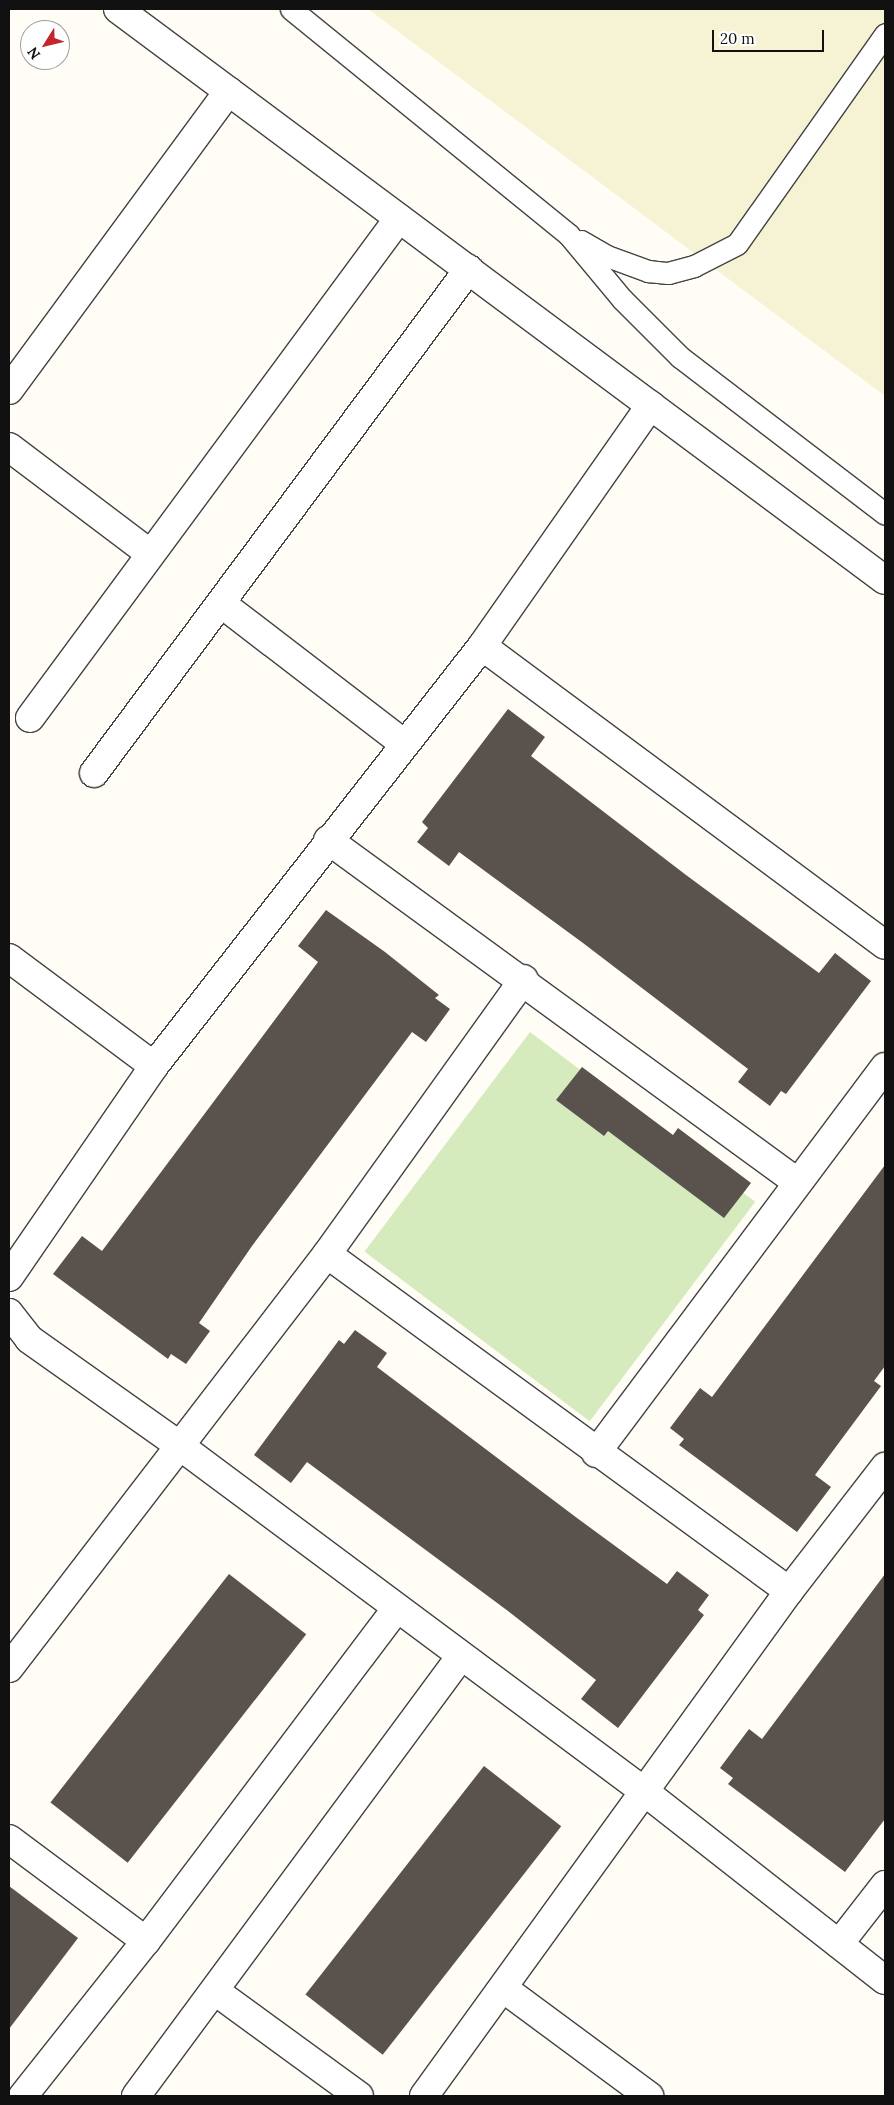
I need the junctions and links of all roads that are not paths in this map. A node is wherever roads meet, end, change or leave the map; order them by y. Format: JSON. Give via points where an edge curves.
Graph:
{"nodes":[{"id":1,"x":118,"y":9,"type":"edge"},
{"id":2,"x":291,"y":9,"type":"edge"},
{"id":3,"x":885,"y":34,"type":"edge"},
{"id":4,"x":229,"y":92,"type":"junction"},
{"id":5,"x":399,"y":218,"type":"junction"},
{"id":6,"x":568,"y":234,"type":"junction"},
{"id":7,"x":469,"y":269,"type":"junction"},
{"id":8,"x":9,"y":390,"type":"edge"},
{"id":9,"x":651,"y":405,"type":"junction"},
{"id":10,"x":9,"y":447,"type":"edge"},
{"id":11,"x":885,"y":514,"type":"edge"},
{"id":12,"x":149,"y":553,"type":"junction"},
{"id":13,"x":885,"y":580,"type":"edge"},
{"id":14,"x":222,"y":604,"type":"junction"},
{"id":15,"x":482,"y":646,"type":"junction"},
{"id":16,"x":30,"y":718,"type":"dead end"},
{"id":17,"x":403,"y":743,"type":"junction"},
{"id":18,"x":94,"y":773,"type":"dead end"},
{"id":19,"x":328,"y":840,"type":"junction"},
{"id":20,"x":885,"y":945,"type":"edge"},
{"id":21,"x":9,"y":958,"type":"edge"},
{"id":22,"x":524,"y":979,"type":"junction"},
{"id":23,"x":154,"y":1066,"type":"junction"},
{"id":24,"x":885,"y":1068,"type":"edge"},
{"id":25,"x":797,"y":1182,"type":"junction"},
{"id":26,"x":327,"y":1254,"type":"junction"},
{"id":27,"x":9,"y":1277,"type":"edge"},
{"id":28,"x":9,"y":1313,"type":"edge"},
{"id":29,"x":180,"y":1446,"type":"junction"},
{"id":30,"x":596,"y":1453,"type":"junction"},
{"id":31,"x":885,"y":1467,"type":"edge"},
{"id":32,"x":789,"y":1591,"type":"junction"},
{"id":33,"x":396,"y":1609,"type":"junction"},
{"id":34,"x":461,"y":1656,"type":"junction"},
{"id":35,"x":9,"y":1668,"type":"edge"},
{"id":36,"x":645,"y":1792,"type":"junction"},
{"id":37,"x":9,"y":1839,"type":"edge"},
{"id":38,"x":885,"y":1885,"type":"edge"},
{"id":39,"x":146,"y":1941,"type":"junction"},
{"id":40,"x":839,"y":1944,"type":"junction"},
{"id":41,"x":885,"y":1980,"type":"edge"},
{"id":42,"x":503,"y":1988,"type":"junction"},
{"id":43,"x":215,"y":1991,"type":"junction"},
{"id":44,"x":23,"y":2096,"type":"edge"},
{"id":45,"x":136,"y":2096,"type":"edge"},
{"id":46,"x":359,"y":2096,"type":"edge"},
{"id":47,"x":424,"y":2096,"type":"edge"},
{"id":48,"x":649,"y":2096,"type":"edge"}],
"edges":[{"from":1,"to":4,"type":"street"},
{"from":2,"to":6,"type":"lane"},
{"from":3,"to":6,"type":"lane","via":[[737,244],[694,266],[668,274],[648,271],[607,256]]},
{"from":4,"to":5,"type":"street"},
{"from":4,"to":8,"type":"street"},
{"from":5,"to":7,"type":"street"},
{"from":5,"to":12,"type":"street"},
{"from":6,"to":11,"type":"lane","via":[[622,298],[680,357]]},
{"from":7,"to":9,"type":"street"},
{"from":7,"to":14,"type":"street"},
{"from":9,"to":13,"type":"street"},
{"from":9,"to":15,"type":"street"},
{"from":10,"to":12,"type":"street"},
{"from":12,"to":16,"type":"street"},
{"from":14,"to":17,"type":"street"},
{"from":14,"to":18,"type":"street"},
{"from":15,"to":17,"type":"street"},
{"from":15,"to":20,"type":"street"},
{"from":17,"to":19,"type":"street"},
{"from":19,"to":22,"type":"street"},
{"from":19,"to":23,"type":"street"},
{"from":21,"to":23,"type":"street"},
{"from":22,"to":25,"type":"street"},
{"from":22,"to":26,"type":"street"},
{"from":23,"to":27,"type":"street"},
{"from":24,"to":25,"type":"street"},
{"from":25,"to":30,"type":"street"},
{"from":26,"to":29,"type":"street"},
{"from":26,"to":30,"type":"street"},
{"from":28,"to":29,"type":"street","via":[[29,1339]]},
{"from":29,"to":33,"type":"street"},
{"from":29,"to":35,"type":"street"},
{"from":30,"to":32,"type":"street"},
{"from":31,"to":32,"type":"street"},
{"from":32,"to":36,"type":"street"},
{"from":33,"to":34,"type":"street"},
{"from":33,"to":39,"type":"street"},
{"from":34,"to":36,"type":"street"},
{"from":34,"to":43,"type":"street"},
{"from":36,"to":40,"type":"street"},
{"from":36,"to":42,"type":"street"},
{"from":37,"to":39,"type":"street"},
{"from":38,"to":40,"type":"street"},
{"from":39,"to":44,"type":"street"},
{"from":40,"to":41,"type":"street"},
{"from":42,"to":47,"type":"street"},
{"from":42,"to":48,"type":"street"},
{"from":43,"to":45,"type":"street"},
{"from":43,"to":46,"type":"street"}]}
